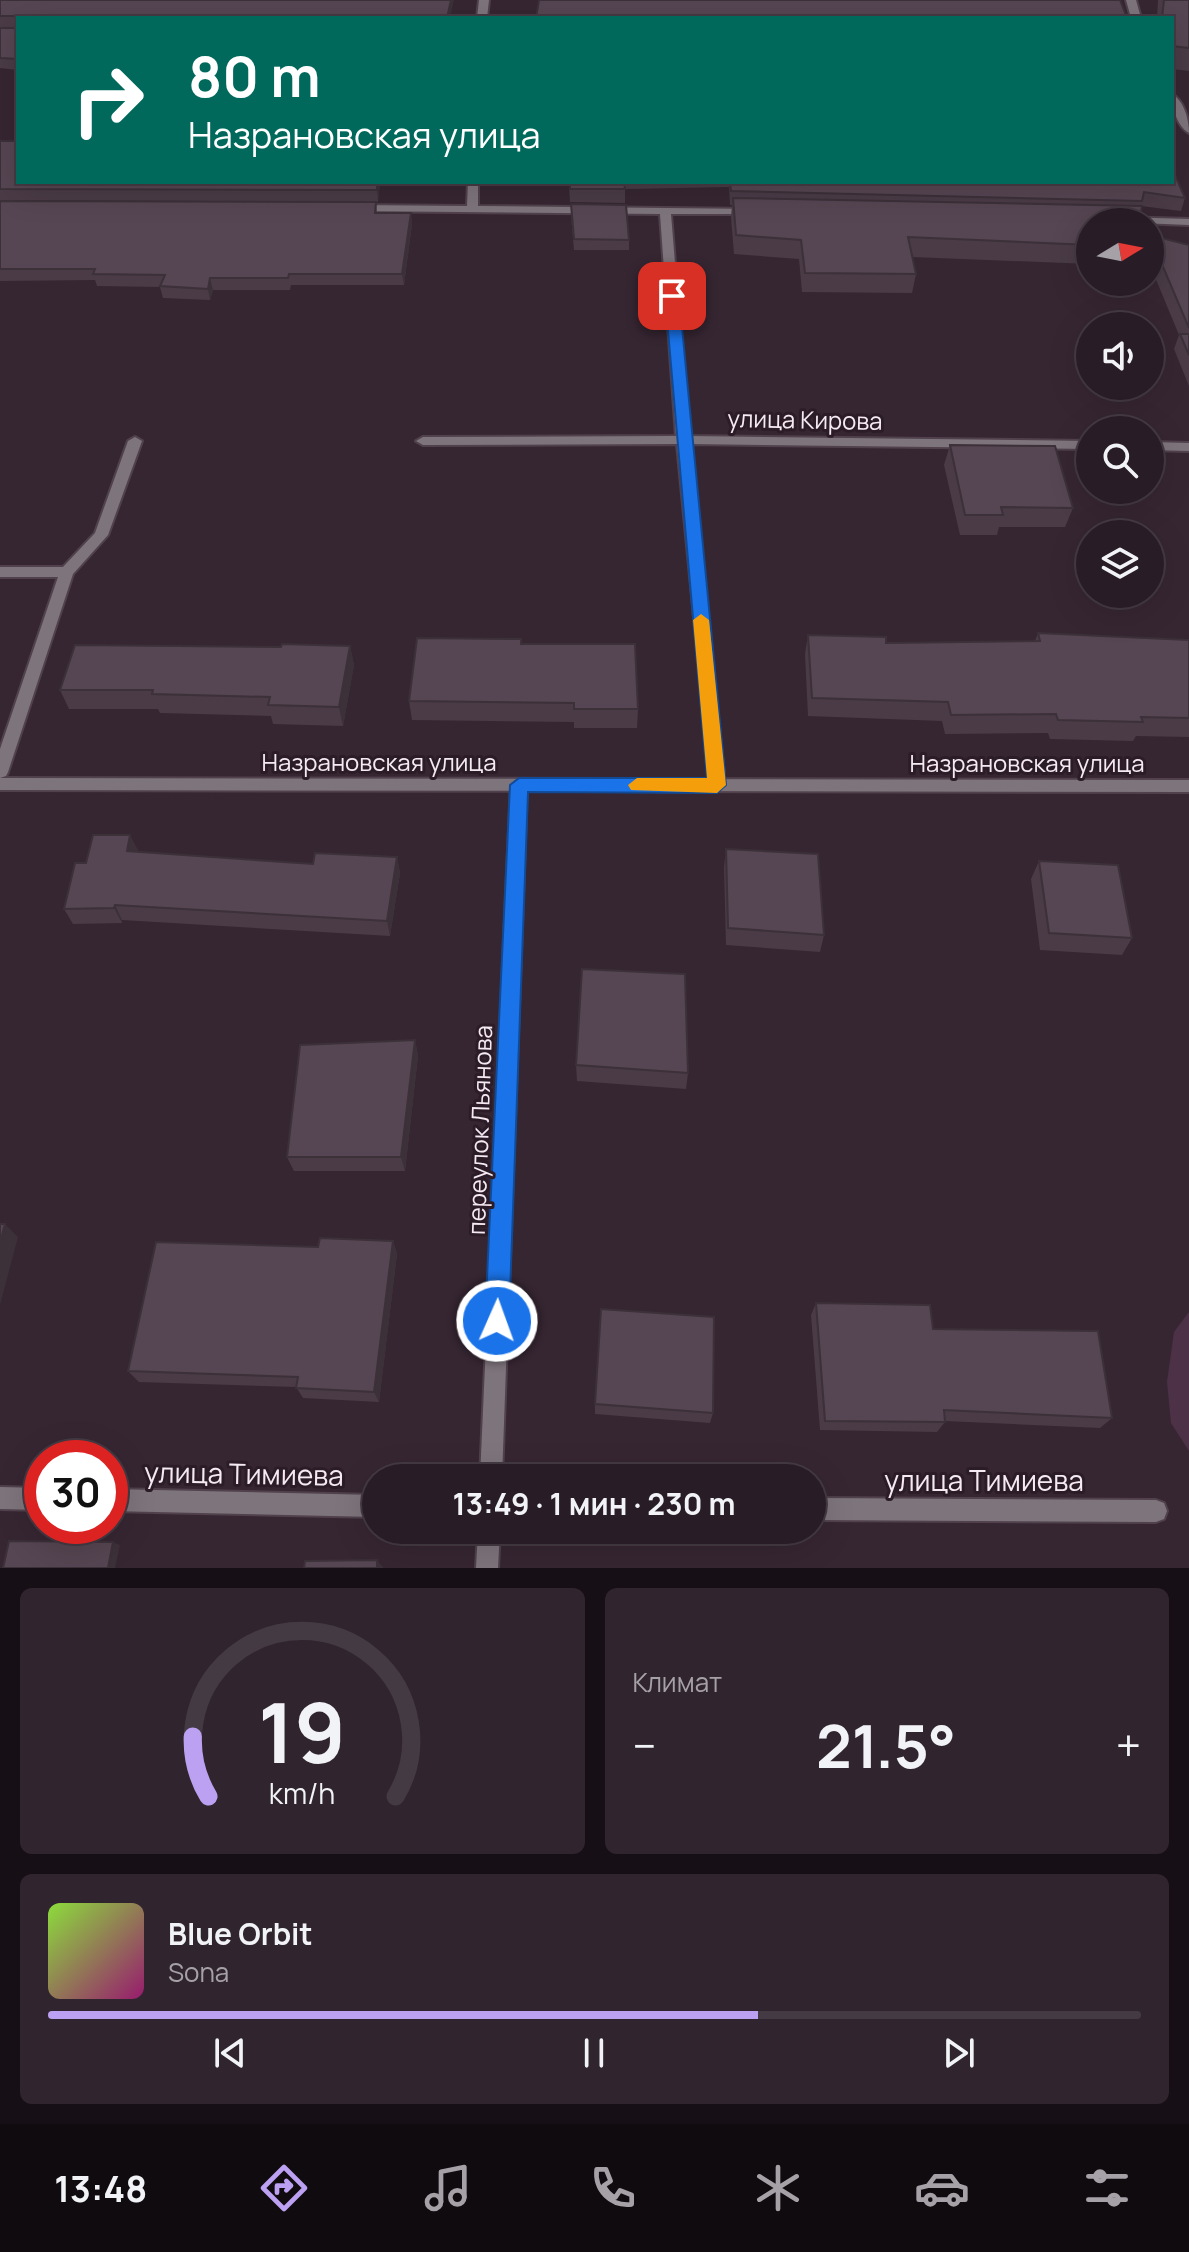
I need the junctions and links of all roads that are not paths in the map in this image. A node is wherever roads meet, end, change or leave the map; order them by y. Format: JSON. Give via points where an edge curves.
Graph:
{"nodes":[{"id":1,"x":1174,"y":101,"type":"edge"},
{"id":2,"x":1189,"y":130,"type":"edge"},
{"id":3,"x":473,"y":184,"type":"edge"},
{"id":4,"x":346,"y":208,"type":"edge"},
{"id":5,"x":472,"y":208,"type":"junction"},
{"id":6,"x":665,"y":209,"type":"junction"},
{"id":7,"x":761,"y":211,"type":"edge"},
{"id":8,"x":1164,"y":221,"type":"edge"},
{"id":9,"x":1189,"y":222,"type":"edge"},
{"id":10,"x":683,"y":440,"type":"junction"},
{"id":11,"x":135,"y":441,"type":"dead end"},
{"id":12,"x":423,"y":441,"type":"dead end"},
{"id":13,"x":1076,"y":445,"type":"edge"},
{"id":14,"x":1164,"y":446,"type":"edge"},
{"id":15,"x":1189,"y":447,"type":"edge"},
{"id":16,"x":0,"y":572,"type":"edge"},
{"id":17,"x":67,"y":572,"type":"junction"},
{"id":18,"x":0,"y":772,"type":"edge"},
{"id":19,"x":0,"y":784,"type":"edge"},
{"id":20,"x":519,"y":785,"type":"junction"},
{"id":21,"x":717,"y":785,"type":"junction"},
{"id":22,"x":1189,"y":786,"type":"edge"},
{"id":23,"x":492,"y":1464,"type":"edge"},
{"id":24,"x":0,"y":1498,"type":"edge"},
{"id":25,"x":24,"y":1499,"type":"edge"},
{"id":26,"x":128,"y":1500,"type":"edge"},
{"id":27,"x":362,"y":1506,"type":"edge"},
{"id":28,"x":826,"y":1509,"type":"edge"},
{"id":29,"x":1156,"y":1511,"type":"dead end"},
{"id":30,"x":488,"y":1544,"type":"edge"},
{"id":31,"x":487,"y":1568,"type":"edge"}],
"edges":[{"from":1,"to":2,"type":"street"},
{"from":3,"to":5,"type":"street"},
{"from":4,"to":5,"type":"street"},
{"from":5,"to":6,"type":"street"},
{"from":6,"to":7,"type":"street"},
{"from":6,"to":10,"type":"street"},
{"from":8,"to":9,"type":"street"},
{"from":10,"to":12,"type":"street","name":"улица Кирова"},
{"from":10,"to":13,"type":"street","name":"улица Кирова"},
{"from":10,"to":21,"type":"street"},
{"from":11,"to":17,"type":"street","via":[[101,535]]},
{"from":14,"to":15,"type":"street"},
{"from":16,"to":17,"type":"street"},
{"from":17,"to":18,"type":"street"},
{"from":19,"to":20,"type":"street","name":"Назрановская улица"},
{"from":20,"to":21,"type":"street","name":"Назрановская улица"},
{"from":20,"to":23,"type":"street","name":"переулок Льянова"},
{"from":21,"to":22,"type":"street","name":"Назрановская улица"},
{"from":24,"to":25,"type":"street"},
{"from":26,"to":27,"type":"street","name":"улица Тимиева"},
{"from":28,"to":29,"type":"street","name":"улица Тимиева"},
{"from":30,"to":31,"type":"street"}]}
